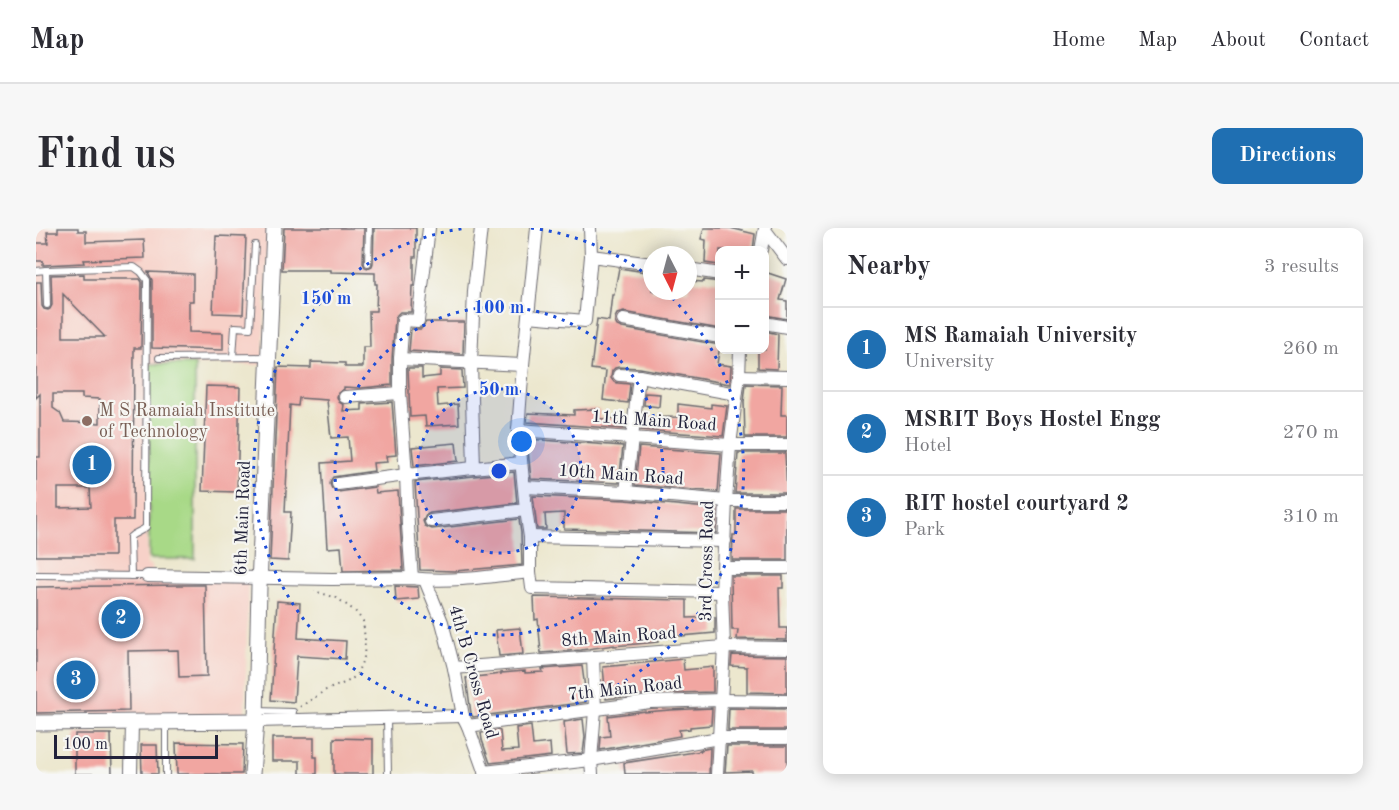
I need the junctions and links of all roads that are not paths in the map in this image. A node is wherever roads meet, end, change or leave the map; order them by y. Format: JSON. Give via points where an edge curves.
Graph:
{"nodes":[{"id":1,"x":274,"y":228,"type":"edge"},
{"id":2,"x":369,"y":228,"type":"edge"},
{"id":3,"x":429,"y":228,"type":"edge"},
{"id":4,"x":481,"y":228,"type":"edge"},
{"id":5,"x":537,"y":228,"type":"edge"},
{"id":6,"x":591,"y":228,"type":"edge"},
{"id":7,"x":763,"y":229,"type":"edge"},
{"id":8,"x":255,"y":245,"type":"dead end"},
{"id":9,"x":761,"y":246,"type":"edge"},
{"id":10,"x":591,"y":256,"type":"junction"},
{"id":11,"x":787,"y":259,"type":"edge"},
{"id":12,"x":368,"y":262,"type":"dead end"},
{"id":13,"x":643,"y":263,"type":"edge"},
{"id":14,"x":46,"y":270,"type":"junction"},
{"id":15,"x":697,"y":270,"type":"edge"},
{"id":16,"x":36,"y":271,"type":"edge"},
{"id":17,"x":715,"y":273,"type":"edge"},
{"id":18,"x":47,"y":305,"type":"dead end"},
{"id":19,"x":528,"y":316,"type":"junction"},
{"id":20,"x":623,"y":320,"type":"dead end"},
{"id":21,"x":769,"y":324,"type":"edge"},
{"id":22,"x":787,"y":327,"type":"edge"},
{"id":23,"x":715,"y":336,"type":"edge"},
{"id":24,"x":740,"y":354,"type":"edge"},
{"id":25,"x":233,"y":357,"type":"junction"},
{"id":26,"x":268,"y":357,"type":"junction"},
{"id":27,"x":159,"y":358,"type":"dead end"},
{"id":28,"x":400,"y":359,"type":"junction"},
{"id":29,"x":471,"y":363,"type":"junction"},
{"id":30,"x":523,"y":365,"type":"junction"},
{"id":31,"x":619,"y":375,"type":"dead end"},
{"id":32,"x":639,"y":376,"type":"junction"},
{"id":33,"x":739,"y":376,"type":"junction"},
{"id":34,"x":787,"y":377,"type":"edge"},
{"id":35,"x":400,"y":393,"type":"junction"},
{"id":36,"x":736,"y":394,"type":"junction"},
{"id":37,"x":345,"y":397,"type":"dead end"},
{"id":38,"x":518,"y":430,"type":"junction"},
{"id":39,"x":632,"y":438,"type":"junction"},
{"id":40,"x":730,"y":445,"type":"junction"},
{"id":41,"x":787,"y":445,"type":"edge"},
{"id":42,"x":521,"y":463,"type":"junction"},
{"id":43,"x":474,"y":468,"type":"junction"},
{"id":44,"x":406,"y":475,"type":"junction"},
{"id":45,"x":338,"y":484,"type":"dead end"},
{"id":46,"x":524,"y":487,"type":"junction"},
{"id":47,"x":626,"y":492,"type":"junction"},
{"id":48,"x":726,"y":501,"type":"junction"},
{"id":49,"x":787,"y":501,"type":"edge"},
{"id":50,"x":526,"y":510,"type":"junction"},
{"id":51,"x":431,"y":521,"type":"dead end"},
{"id":52,"x":530,"y":537,"type":"junction"},
{"id":53,"x":725,"y":541,"type":"junction"},
{"id":54,"x":724,"y":568,"type":"junction"},
{"id":55,"x":787,"y":568,"type":"edge"},
{"id":56,"x":530,"y":572,"type":"junction"},
{"id":57,"x":36,"y":575,"type":"edge"},
{"id":58,"x":131,"y":576,"type":"junction"},
{"id":59,"x":147,"y":576,"type":"joint"},
{"id":60,"x":260,"y":578,"type":"junction"},
{"id":61,"x":418,"y":579,"type":"junction"},
{"id":62,"x":722,"y":592,"type":"junction"},
{"id":63,"x":724,"y":647,"type":"junction"},
{"id":64,"x":787,"y":648,"type":"edge"},
{"id":65,"x":593,"y":657,"type":"junction"},
{"id":66,"x":454,"y":668,"type":"junction"},
{"id":67,"x":721,"y":700,"type":"junction"},
{"id":68,"x":787,"y":701,"type":"edge"},
{"id":69,"x":596,"y":710,"type":"junction"},
{"id":70,"x":293,"y":712,"type":"road end"},
{"id":71,"x":257,"y":716,"type":"junction"},
{"id":72,"x":387,"y":718,"type":"junction"},
{"id":73,"x":466,"y":721,"type":"junction"},
{"id":74,"x":132,"y":722,"type":"junction"},
{"id":75,"x":166,"y":722,"type":"junction"},
{"id":76,"x":36,"y":723,"type":"edge"},
{"id":77,"x":719,"y":738,"type":"junction"},
{"id":78,"x":787,"y":738,"type":"edge"},
{"id":79,"x":591,"y":760,"type":"junction"},
{"id":80,"x":485,"y":773,"type":"edge"},
{"id":81,"x":131,"y":774,"type":"edge"},
{"id":82,"x":166,"y":774,"type":"edge"},
{"id":83,"x":252,"y":774,"type":"edge"},
{"id":84,"x":388,"y":774,"type":"edge"},
{"id":85,"x":592,"y":774,"type":"edge"},
{"id":86,"x":717,"y":774,"type":"edge"}],
"edges":[{"from":1,"to":26,"type":"street","name":"6th Main Road"},
{"from":2,"to":12,"type":"lane"},
{"from":3,"to":28,"type":"street","name":"4th B Cross Road","via":[[417,321],[403,320]]},
{"from":4,"to":29,"type":"street"},
{"from":5,"to":19,"type":"street"},
{"from":6,"to":10,"type":"street"},
{"from":7,"to":9,"type":"street"},
{"from":7,"to":11,"type":"street"},
{"from":8,"to":25,"type":"lane","via":[[250,328],[235,327]]},
{"from":10,"to":13,"type":"street"},
{"from":10,"to":19,"type":"street","via":[[585,321]]},
{"from":14,"to":16,"type":"lane"},
{"from":14,"to":18,"type":"lane"},
{"from":14,"to":58,"type":"lane","via":[[134,267],[147,280],[146,527],[130,537]]},
{"from":15,"to":17,"type":"street"},
{"from":19,"to":30,"type":"street"},
{"from":20,"to":23,"type":"street"},
{"from":21,"to":22,"type":"street"},
{"from":24,"to":33,"type":"street","name":"3rd Cross Road"},
{"from":25,"to":26,"type":"lane"},
{"from":25,"to":27,"type":"lane"},
{"from":26,"to":60,"type":"street","name":"6th Main Road"},
{"from":28,"to":29,"type":"street"},
{"from":28,"to":35,"type":"street","name":"4th B Cross Road"},
{"from":29,"to":30,"type":"street"},
{"from":29,"to":43,"type":"street"},
{"from":30,"to":38,"type":"street"},
{"from":31,"to":32,"type":"street"},
{"from":32,"to":36,"type":"street"},
{"from":32,"to":39,"type":"street"},
{"from":33,"to":34,"type":"street"},
{"from":33,"to":36,"type":"street","name":"3rd Cross Road"},
{"from":35,"to":37,"type":"street"},
{"from":35,"to":44,"type":"street","name":"4th B Cross Road"},
{"from":36,"to":40,"type":"street","name":"3rd Cross Road"},
{"from":38,"to":39,"type":"street","name":"11th Main Road"},
{"from":38,"to":42,"type":"street"},
{"from":39,"to":40,"type":"street","name":"11th Main Road"},
{"from":39,"to":47,"type":"street"},
{"from":40,"to":41,"type":"street","name":"11th Main Road"},
{"from":40,"to":48,"type":"street","name":"3rd Cross Road"},
{"from":42,"to":43,"type":"street"},
{"from":42,"to":46,"type":"street"},
{"from":43,"to":44,"type":"street"},
{"from":44,"to":45,"type":"street"},
{"from":44,"to":61,"type":"street","name":"4th B Cross Road","via":[[408,525]]},
{"from":46,"to":47,"type":"street","name":"10th Main Road"},
{"from":46,"to":50,"type":"street"},
{"from":47,"to":48,"type":"street","name":"10th Main Road"},
{"from":48,"to":49,"type":"street","name":"10th Main Road"},
{"from":48,"to":53,"type":"street","name":"3rd Cross Road"},
{"from":50,"to":51,"type":"street"},
{"from":50,"to":52,"type":"street"},
{"from":52,"to":53,"type":"street"},
{"from":52,"to":56,"type":"street"},
{"from":53,"to":54,"type":"street","name":"3rd Cross Road"},
{"from":54,"to":55,"type":"street"},
{"from":54,"to":62,"type":"street","name":"3rd Cross Road"},
{"from":56,"to":61,"type":"street"},
{"from":56,"to":62,"type":"street","via":[[532,588]]},
{"from":57,"to":58,"type":"lane"},
{"from":58,"to":59,"type":"lane"},
{"from":59,"to":60,"type":"street"},
{"from":60,"to":61,"type":"street"},
{"from":60,"to":71,"type":"street","name":"6th Main Road"},
{"from":61,"to":66,"type":"street","name":"4th B Cross Road","via":[[442,622]]},
{"from":62,"to":63,"type":"street","name":"3rd Cross Road"},
{"from":63,"to":64,"type":"street","name":"8th Main Road"},
{"from":63,"to":65,"type":"street","name":"8th Main Road"},
{"from":63,"to":67,"type":"street","name":"3rd Cross Road"},
{"from":65,"to":66,"type":"street","name":"8th Main Road"},
{"from":65,"to":69,"type":"street"},
{"from":66,"to":73,"type":"street","name":"4th B Cross Road"},
{"from":67,"to":68,"type":"street","name":"7th Main Road"},
{"from":67,"to":69,"type":"street","name":"7th Main Road","via":[[650,702]]},
{"from":67,"to":77,"type":"street","name":"3rd Cross Road"},
{"from":69,"to":73,"type":"street","name":"7th Main Road"},
{"from":69,"to":79,"type":"street"},
{"from":70,"to":71,"type":"lane"},
{"from":71,"to":72,"type":"street","name":"7th Main Road"},
{"from":71,"to":75,"type":"street"},
{"from":71,"to":83,"type":"street","name":"6th Main Road"},
{"from":72,"to":73,"type":"street","name":"7th Main Road"},
{"from":72,"to":84,"type":"lane"},
{"from":73,"to":80,"type":"street","name":"4th B Cross Road"},
{"from":74,"to":75,"type":"street"},
{"from":74,"to":76,"type":"street"},
{"from":74,"to":81,"type":"street"},
{"from":75,"to":82,"type":"lane"},
{"from":77,"to":78,"type":"street"},
{"from":77,"to":79,"type":"street"},
{"from":77,"to":86,"type":"street","name":"3rd Cross Road"},
{"from":79,"to":80,"type":"street"},
{"from":79,"to":85,"type":"street"}]}
